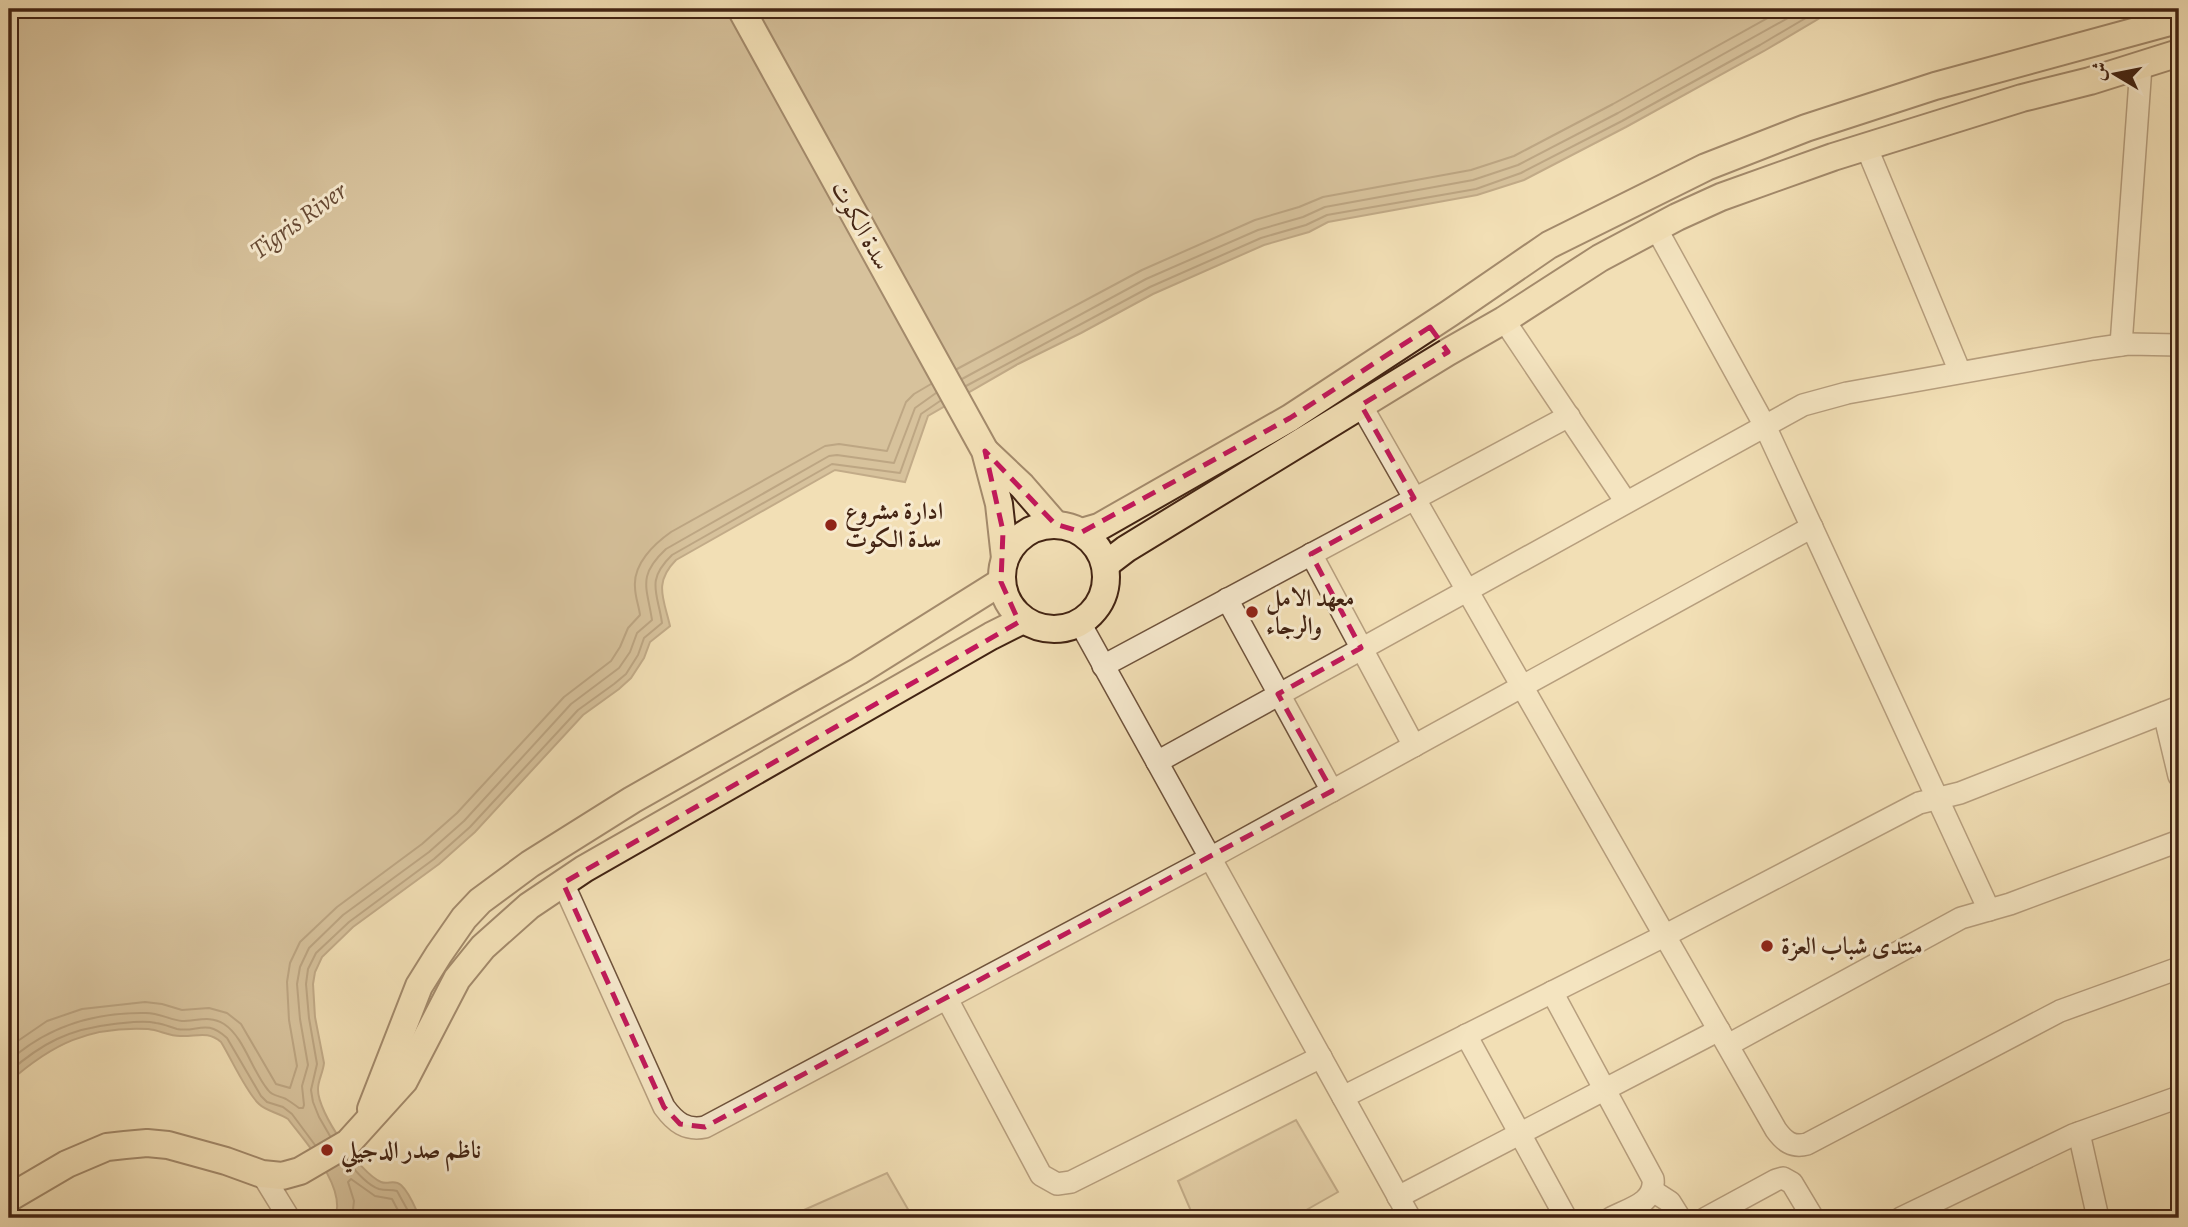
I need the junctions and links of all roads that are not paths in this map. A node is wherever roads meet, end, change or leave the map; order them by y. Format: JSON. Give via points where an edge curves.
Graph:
{"nodes":[{"id":1,"x":741,"y":9,"type":"edge"},
{"id":2,"x":2179,"y":18,"type":"edge"},
{"id":3,"x":2179,"y":53,"type":"edge"},
{"id":4,"x":2141,"y":66,"type":"junction"},
{"id":5,"x":1866,"y":146,"type":"junction"},
{"id":6,"x":1656,"y":228,"type":"junction"},
{"id":7,"x":1504,"y":320,"type":"junction"},
{"id":8,"x":1430,"y":327,"type":"junction"},
{"id":9,"x":2121,"y":345,"type":"junction"},
{"id":10,"x":2179,"y":345,"type":"edge"},
{"id":11,"x":1448,"y":352,"type":"junction"},
{"id":12,"x":1960,"y":372,"type":"junction"},
{"id":13,"x":1361,"y":405,"type":"junction"},
{"id":14,"x":1569,"y":416,"type":"junction"},
{"id":15,"x":1765,"y":426,"type":"junction"},
{"id":16,"x":982,"y":446,"type":"junction"},
{"id":17,"x":1414,"y":498,"type":"junction"},
{"id":18,"x":1626,"y":502,"type":"junction"},
{"id":19,"x":1055,"y":524,"type":"junction"},
{"id":20,"x":1812,"y":527,"type":"junction"},
{"id":21,"x":1082,"y":533,"type":"junction"},
{"id":22,"x":1311,"y":554,"type":"junction"},
{"id":23,"x":1105,"y":565,"type":"junction"},
{"id":24,"x":1003,"y":570,"type":"junction"},
{"id":25,"x":1466,"y":589,"type":"junction"},
{"id":26,"x":1227,"y":599,"type":"junction"},
{"id":27,"x":1023,"y":620,"type":"junction"},
{"id":28,"x":1080,"y":623,"type":"junction"},
{"id":29,"x":1361,"y":648,"type":"junction"},
{"id":30,"x":1104,"y":666,"type":"junction"},
{"id":31,"x":1522,"y":687,"type":"junction"},
{"id":32,"x":1278,"y":694,"type":"junction"},
{"id":33,"x":2172,"y":710,"type":"edge"},
{"id":34,"x":2175,"y":744,"type":"edge"},
{"id":35,"x":1414,"y":746,"type":"junction"},
{"id":36,"x":1157,"y":762,"type":"junction"},
{"id":37,"x":2179,"y":776,"type":"edge"},
{"id":38,"x":1332,"y":791,"type":"junction"},
{"id":39,"x":1937,"y":798,"type":"junction"},
{"id":40,"x":2179,"y":841,"type":"edge"},
{"id":41,"x":1210,"y":858,"type":"junction"},
{"id":42,"x":563,"y":883,"type":"junction"},
{"id":43,"x":1989,"y":910,"type":"junction"},
{"id":44,"x":1664,"y":936,"type":"junction"},
{"id":45,"x":2179,"y":968,"type":"edge"},
{"id":46,"x":1552,"y":992,"type":"junction"},
{"id":47,"x":947,"y":999,"type":"junction"},
{"id":48,"x":1466,"y":1035,"type":"junction"},
{"id":49,"x":1723,"y":1038,"type":"junction"},
{"id":50,"x":1321,"y":1057,"type":"junction"},
{"id":51,"x":1605,"y":1089,"type":"junction"},
{"id":52,"x":1343,"y":1097,"type":"junction"},
{"id":53,"x":2179,"y":1097,"type":"edge"},
{"id":54,"x":356,"y":1133,"type":"junction"},
{"id":55,"x":1520,"y":1133,"type":"junction"},
{"id":56,"x":2079,"y":1133,"type":"junction"},
{"id":57,"x":1792,"y":1145,"type":"junction"},
{"id":58,"x":262,"y":1174,"type":"junction"},
{"id":59,"x":1786,"y":1179,"type":"junction"},
{"id":60,"x":1653,"y":1191,"type":"junction"},
{"id":61,"x":1398,"y":1197,"type":"junction"},
{"id":62,"x":9,"y":1198,"type":"edge"},
{"id":63,"x":1925,"y":1213,"type":"edge"},
{"id":64,"x":289,"y":1218,"type":"edge"},
{"id":65,"x":1410,"y":1218,"type":"edge"},
{"id":66,"x":1566,"y":1218,"type":"edge"},
{"id":67,"x":1611,"y":1218,"type":"edge"},
{"id":68,"x":1680,"y":1218,"type":"edge"},
{"id":69,"x":1706,"y":1218,"type":"edge"},
{"id":70,"x":1813,"y":1218,"type":"edge"},
{"id":71,"x":1901,"y":1218,"type":"edge"},
{"id":72,"x":2098,"y":1218,"type":"edge"}],
"edges":[{"from":1,"to":16,"type":"main road","name":"سدة الكوت"},
{"from":2,"to":8,"type":"main road","via":[[1935,86],[1706,167],[1549,244]]},
{"from":3,"to":4,"type":"main road"},
{"from":4,"to":5,"type":"main road"},
{"from":4,"to":9,"type":"street"},
{"from":5,"to":6,"type":"main road","via":[[1721,197]]},
{"from":5,"to":12,"type":"street"},
{"from":6,"to":7,"type":"main road"},
{"from":6,"to":15,"type":"street"},
{"from":7,"to":11,"type":"main road"},
{"from":7,"to":14,"type":"street"},
{"from":8,"to":11,"type":"main road"},
{"from":8,"to":21,"type":"main road","via":[[1290,418]]},
{"from":9,"to":10,"type":"street"},
{"from":9,"to":12,"type":"street"},
{"from":11,"to":13,"type":"main road"},
{"from":12,"to":15,"type":"street","via":[[1822,399]]},
{"from":13,"to":17,"type":"street"},
{"from":13,"to":23,"type":"main road"},
{"from":14,"to":17,"type":"street"},
{"from":14,"to":18,"type":"street"},
{"from":15,"to":18,"type":"street"},
{"from":15,"to":20,"type":"street"},
{"from":16,"to":19,"type":"main road"},
{"from":16,"to":24,"type":"main road","via":[[999,504]]},
{"from":17,"to":22,"type":"street"},
{"from":17,"to":25,"type":"street"},
{"from":18,"to":25,"type":"street"},
{"from":19,"to":21,"type":"main road"},
{"from":19,"to":24,"type":"main road","via":[[1025,533],[1013,544]]},
{"from":20,"to":31,"type":"street"},
{"from":20,"to":39,"type":"street"},
{"from":21,"to":23,"type":"main road","via":[[1093,541]]},
{"from":22,"to":26,"type":"street"},
{"from":22,"to":29,"type":"street"},
{"from":23,"to":28,"type":"main road","via":[[1102,598]]},
{"from":24,"to":27,"type":"main road","via":[[1005,596]]},
{"from":24,"to":54,"type":"main road","via":[[859,671],[632,800],[530,863],[480,901],[457,927],[419,986]]},
{"from":25,"to":29,"type":"street"},
{"from":25,"to":31,"type":"street"},
{"from":26,"to":30,"type":"street"},
{"from":26,"to":32,"type":"street"},
{"from":27,"to":28,"type":"main road","via":[[1051,630]]},
{"from":27,"to":42,"type":"main road"},
{"from":28,"to":30,"type":"street"},
{"from":29,"to":32,"type":"street"},
{"from":29,"to":35,"type":"street"},
{"from":30,"to":36,"type":"street"},
{"from":31,"to":35,"type":"street"},
{"from":31,"to":44,"type":"street"},
{"from":32,"to":36,"type":"street"},
{"from":32,"to":38,"type":"street"},
{"from":33,"to":34,"type":"street"},
{"from":33,"to":39,"type":"street"},
{"from":34,"to":37,"type":"street"},
{"from":35,"to":38,"type":"street"},
{"from":36,"to":41,"type":"street"},
{"from":38,"to":41,"type":"street"},
{"from":39,"to":43,"type":"street"},
{"from":39,"to":44,"type":"street","via":[[1903,811]]},
{"from":40,"to":43,"type":"street"},
{"from":41,"to":47,"type":"street"},
{"from":41,"to":50,"type":"street"},
{"from":42,"to":47,"type":"street","via":[[664,1107],[672,1119],[689,1128],[705,1127]]},
{"from":42,"to":54,"type":"main road","via":[[528,906],[483,947],[457,979],[404,1081]]},
{"from":43,"to":49,"type":"street","via":[[1962,918]]},
{"from":44,"to":46,"type":"street"},
{"from":44,"to":49,"type":"street"},
{"from":45,"to":57,"type":"street","via":[[2060,1011],[1807,1144]]},
{"from":46,"to":48,"type":"street"},
{"from":46,"to":51,"type":"street"},
{"from":47,"to":50,"type":"street","via":[[1041,1175],[1057,1184],[1071,1182]]},
{"from":48,"to":52,"type":"street"},
{"from":48,"to":55,"type":"street"},
{"from":49,"to":51,"type":"street"},
{"from":49,"to":57,"type":"street","via":[[1776,1130]]},
{"from":50,"to":52,"type":"street"},
{"from":51,"to":55,"type":"street"},
{"from":51,"to":60,"type":"street","via":[[1650,1173]]},
{"from":52,"to":61,"type":"street"},
{"from":53,"to":56,"type":"street"},
{"from":54,"to":58,"type":"main road","via":[[300,1171],[282,1176]]},
{"from":55,"to":61,"type":"street"},
{"from":55,"to":66,"type":"street"},
{"from":56,"to":63,"type":"street"},
{"from":56,"to":72,"type":"street"},
{"from":57,"to":59,"type":"street"},
{"from":58,"to":62,"type":"main road","via":[[169,1145],[125,1145],[107,1147],[67,1164]]},
{"from":58,"to":64,"type":"street"},
{"from":59,"to":69,"type":"street"},
{"from":59,"to":70,"type":"street"},
{"from":60,"to":67,"type":"street","via":[[1649,1198]]},
{"from":60,"to":68,"type":"street","via":[[1670,1202]]},
{"from":61,"to":65,"type":"street"},
{"from":63,"to":71,"type":"street"}]}
